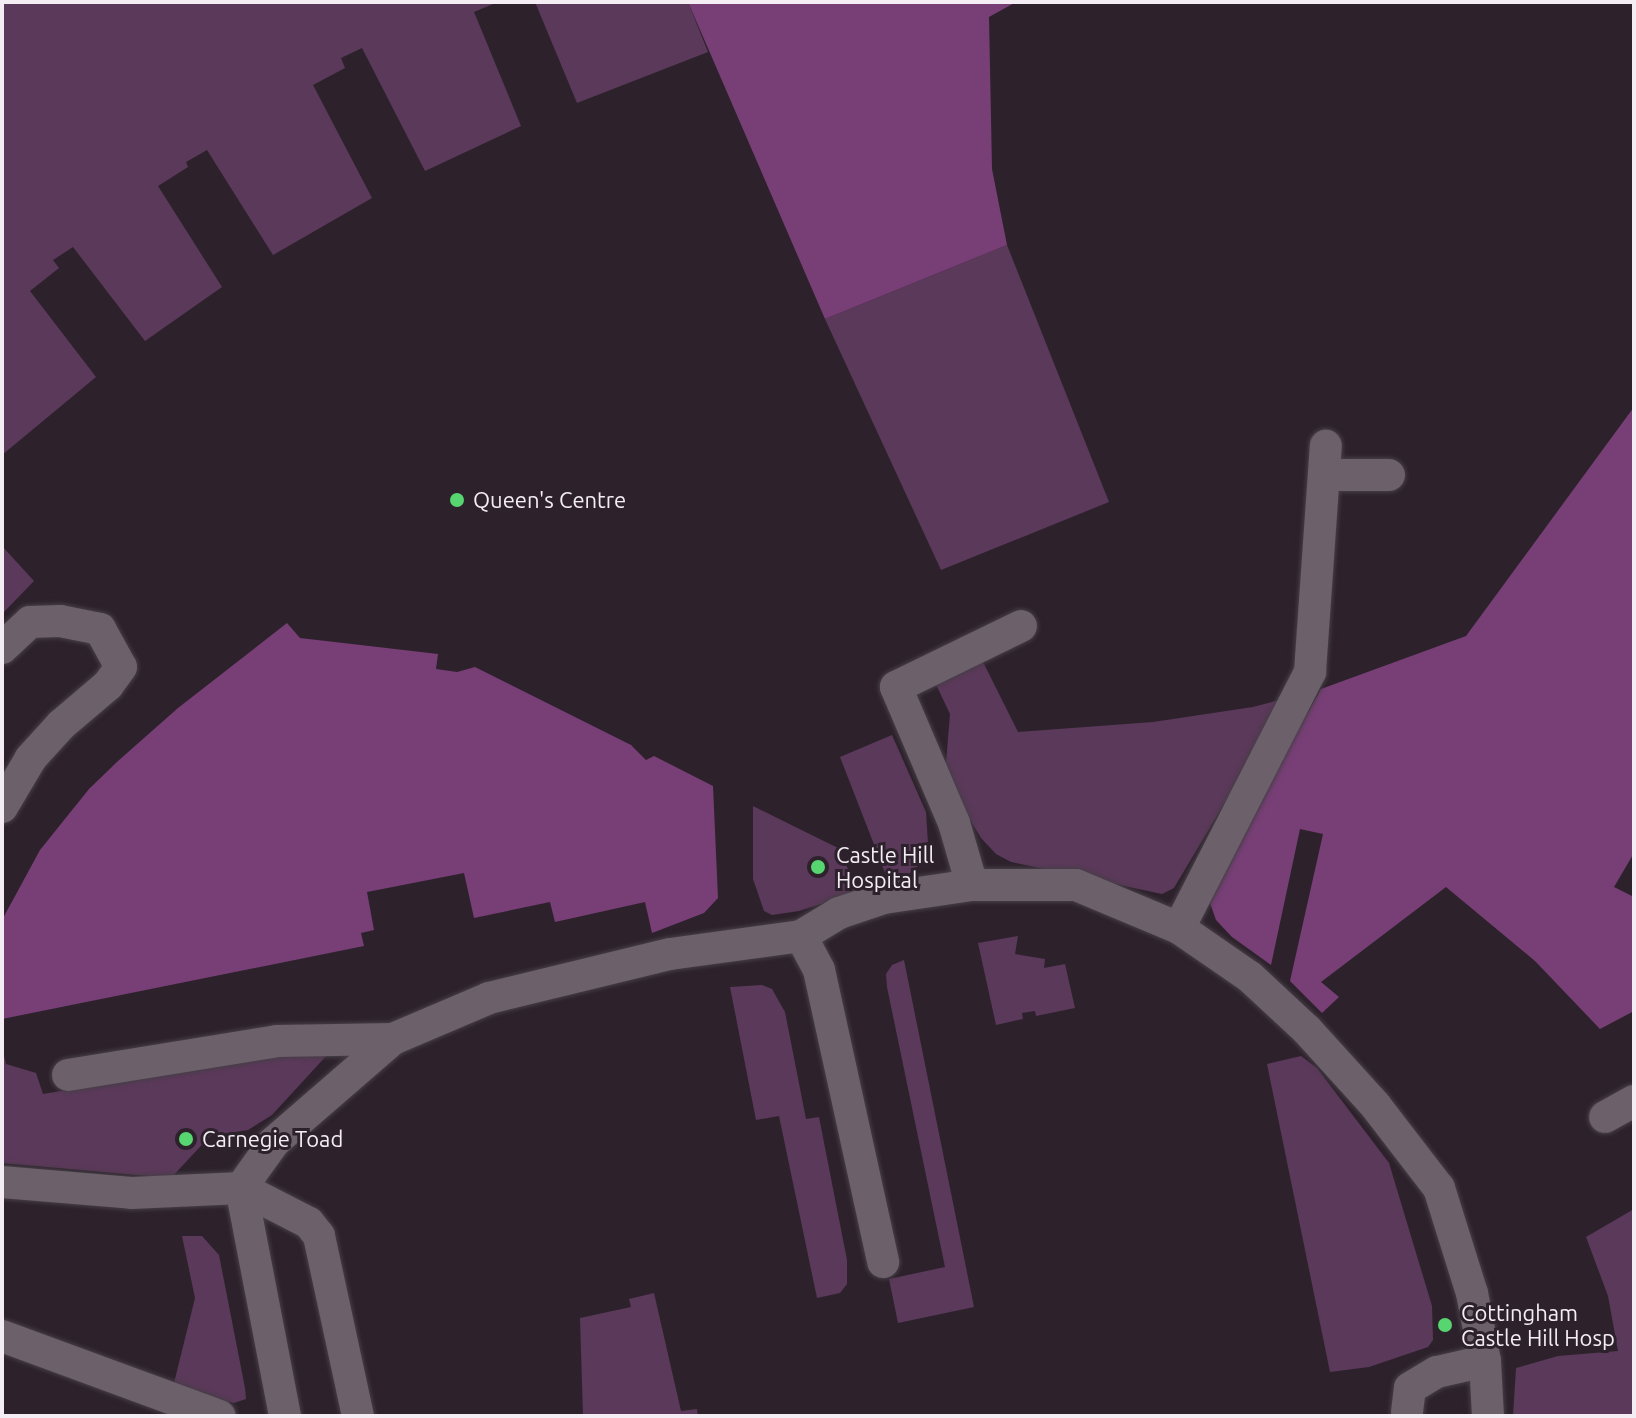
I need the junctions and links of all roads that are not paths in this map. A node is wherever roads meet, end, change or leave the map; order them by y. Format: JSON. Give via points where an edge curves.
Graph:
{"nodes":[{"id":1,"x":1389,"y":475,"type":"dead end"},
{"id":2,"x":1021,"y":626,"type":"dead end"},
{"id":3,"x":2,"y":648,"type":"edge"},
{"id":4,"x":2,"y":807,"type":"edge"},
{"id":5,"x":972,"y":885,"type":"junction"},
{"id":6,"x":1179,"y":928,"type":"junction"},
{"id":7,"x":801,"y":936,"type":"junction"},
{"id":8,"x":393,"y":1039,"type":"junction"},
{"id":9,"x":68,"y":1075,"type":"dead end"},
{"id":10,"x":1634,"y":1101,"type":"edge"},
{"id":11,"x":1605,"y":1117,"type":"dead end"},
{"id":12,"x":2,"y":1182,"type":"edge"},
{"id":13,"x":241,"y":1188,"type":"junction"},
{"id":14,"x":883,"y":1262,"type":"dead end"},
{"id":15,"x":2,"y":1336,"type":"edge"},
{"id":16,"x":1485,"y":1361,"type":"junction"},
{"id":17,"x":1407,"y":1412,"type":"dead end"},
{"id":18,"x":220,"y":1416,"type":"edge"},
{"id":19,"x":285,"y":1416,"type":"edge"},
{"id":20,"x":358,"y":1416,"type":"edge"},
{"id":21,"x":1488,"y":1416,"type":"edge"}],
"edges":[{"from":1,"to":6,"type":"lane","via":[[1326,461],[1310,672]]},
{"from":2,"to":5,"type":"lane","via":[[896,687],[954,823]]},
{"from":3,"to":4,"type":"lane","via":[[30,622],[60,621],[100,629],[121,667],[31,758]]},
{"from":5,"to":6,"type":"lane","via":[[1076,885]]},
{"from":5,"to":7,"type":"lane","via":[[884,898],[839,913]]},
{"from":6,"to":16,"type":"lane","via":[[1250,977],[1307,1030],[1375,1105],[1439,1188],[1472,1293]]},
{"from":7,"to":8,"type":"lane","via":[[670,954],[504,995]]},
{"from":7,"to":14,"type":"lane","via":[[819,970]]},
{"from":8,"to":9,"type":"lane","via":[[277,1041]]},
{"from":8,"to":13,"type":"lane","via":[[274,1142]]},
{"from":10,"to":11,"type":"lane"},
{"from":12,"to":13,"type":"lane","via":[[132,1193]]},
{"from":13,"to":19,"type":"lane"},
{"from":13,"to":20,"type":"lane","via":[[309,1223],[319,1236]]},
{"from":15,"to":18,"type":"lane"},
{"from":16,"to":17,"type":"lane","via":[[1437,1372],[1410,1388]]},
{"from":16,"to":21,"type":"lane"}]}
